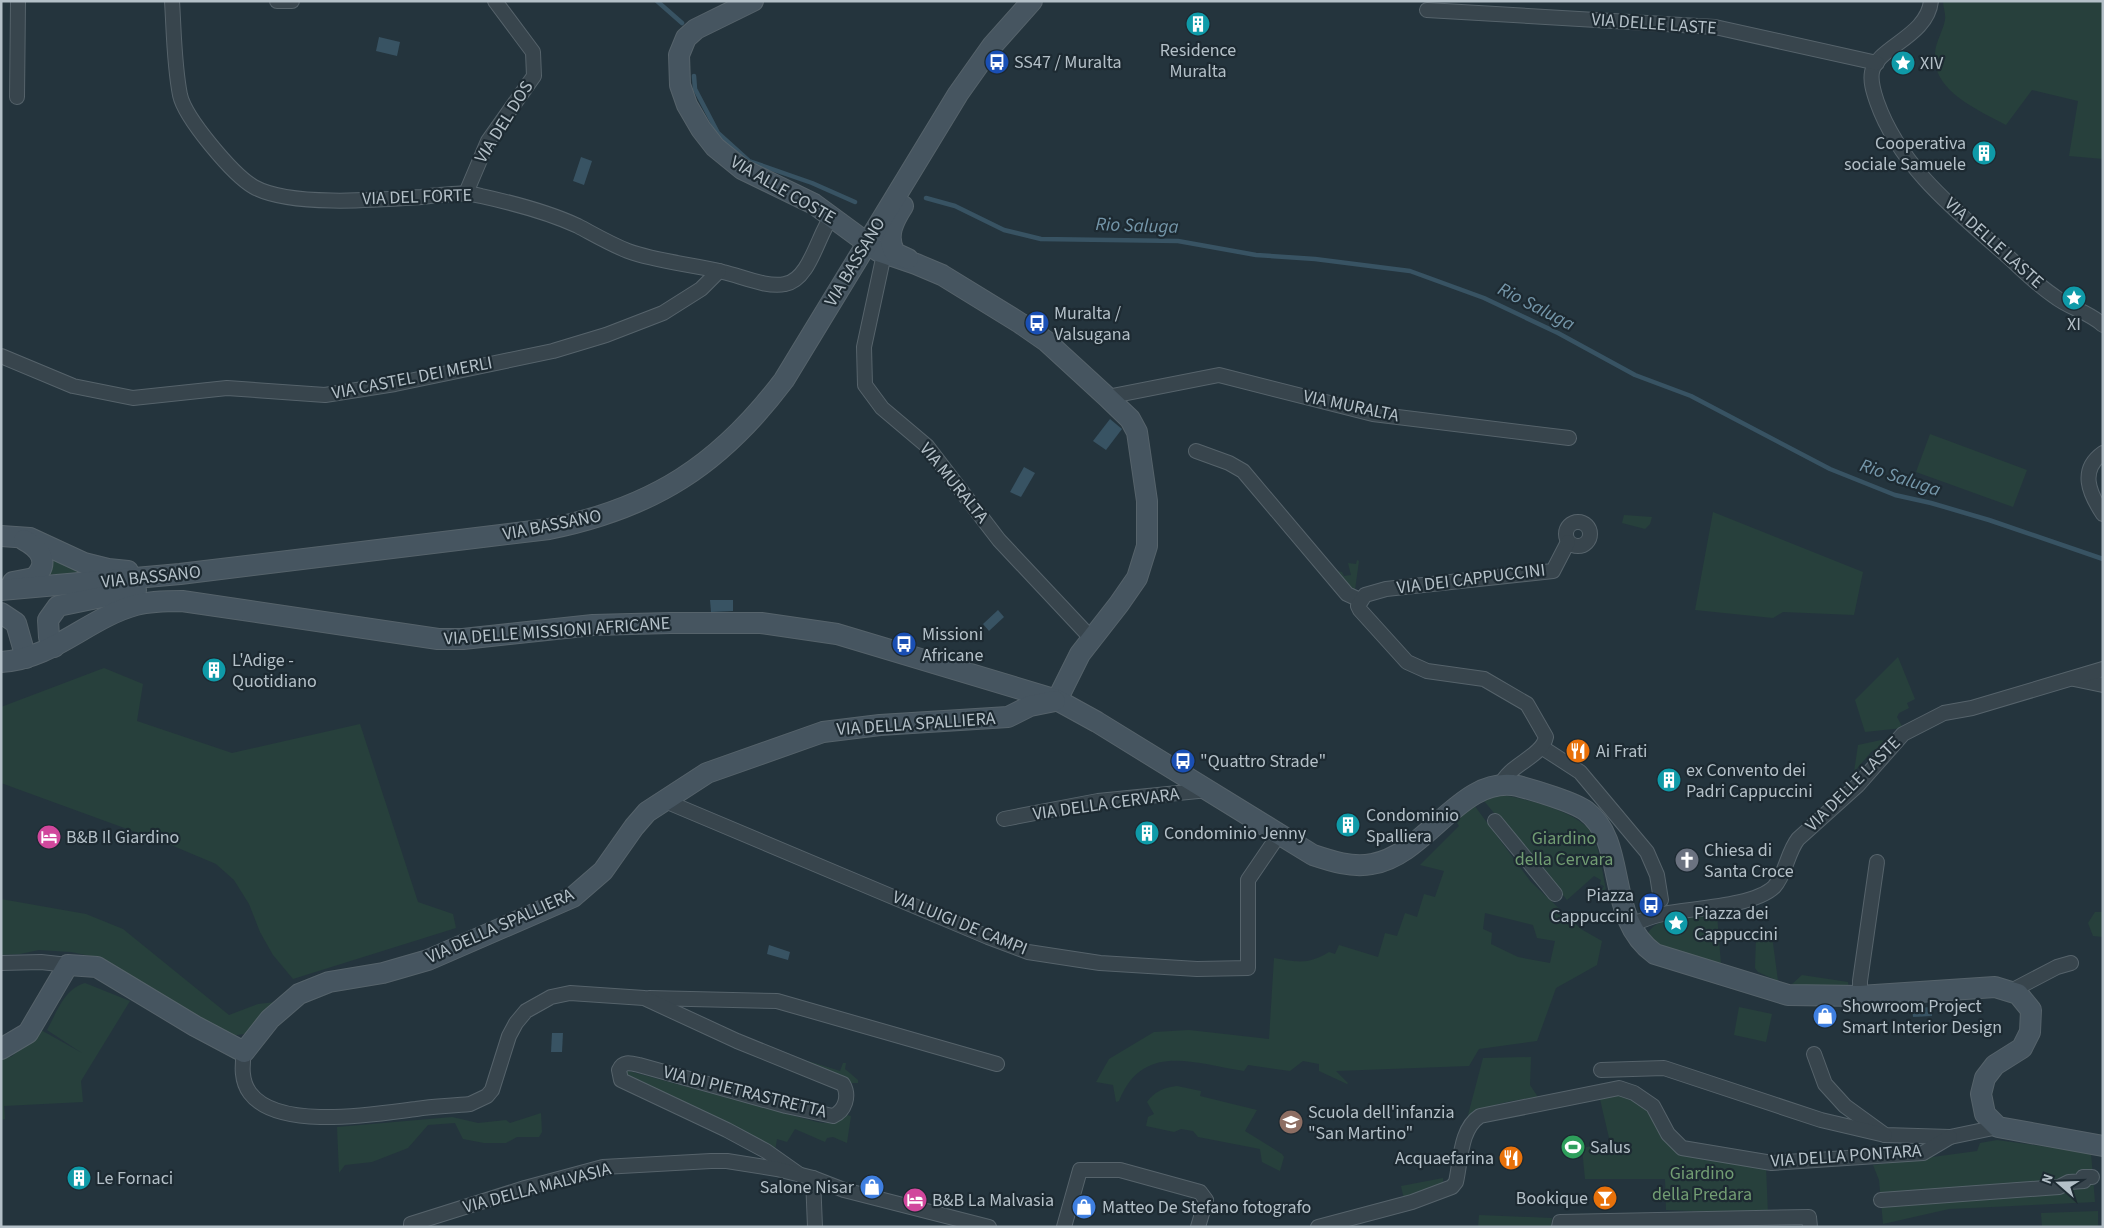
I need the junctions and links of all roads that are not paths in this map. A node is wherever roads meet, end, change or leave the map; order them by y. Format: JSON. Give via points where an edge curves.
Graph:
{"nodes":[{"id":1,"x":18,"y":1,"type":"edge"},
{"id":2,"x":172,"y":1,"type":"edge"},
{"id":3,"x":277,"y":1,"type":"edge"},
{"id":4,"x":292,"y":1,"type":"edge"},
{"id":5,"x":495,"y":1,"type":"edge"},
{"id":6,"x":754,"y":1,"type":"edge"},
{"id":7,"x":1032,"y":1,"type":"edge"},
{"id":8,"x":1931,"y":1,"type":"edge"},
{"id":9,"x":1427,"y":10,"type":"dead end"},
{"id":10,"x":1877,"y":62,"type":"junction"},
{"id":11,"x":17,"y":96,"type":"dead end"},
{"id":12,"x":932,"y":136,"type":"junction"},
{"id":13,"x":466,"y":194,"type":"junction"},
{"id":14,"x":832,"y":216,"type":"junction"},
{"id":15,"x":866,"y":244,"type":"junction"},
{"id":16,"x":884,"y":254,"type":"junction"},
{"id":17,"x":916,"y":264,"type":"junction"},
{"id":18,"x":719,"y":271,"type":"junction"},
{"id":19,"x":2103,"y":325,"type":"edge"},
{"id":20,"x":1,"y":356,"type":"edge"},
{"id":21,"x":1107,"y":397,"type":"junction"},
{"id":22,"x":1569,"y":438,"type":"dead end"},
{"id":23,"x":1196,"y":451,"type":"dead end"},
{"id":24,"x":2103,"y":453,"type":"edge"},
{"id":25,"x":2103,"y":514,"type":"edge"},
{"id":26,"x":11,"y":537,"type":"edge"},
{"id":27,"x":1568,"y":542,"type":"dead end"},
{"id":28,"x":180,"y":574,"type":"junction"},
{"id":29,"x":1,"y":582,"type":"edge"},
{"id":30,"x":1,"y":590,"type":"edge"},
{"id":31,"x":1360,"y":600,"type":"junction"},
{"id":32,"x":1,"y":614,"type":"edge"},
{"id":33,"x":1091,"y":638,"type":"junction"},
{"id":34,"x":54,"y":647,"type":"junction"},
{"id":35,"x":26,"y":658,"type":"junction"},
{"id":36,"x":1,"y":662,"type":"edge"},
{"id":37,"x":2103,"y":669,"type":"edge"},
{"id":38,"x":2073,"y":678,"type":"junction"},
{"id":39,"x":2103,"y":685,"type":"edge"},
{"id":40,"x":1057,"y":700,"type":"junction"},
{"id":41,"x":1546,"y":750,"type":"dead end"},
{"id":42,"x":1501,"y":784,"type":"junction"},
{"id":43,"x":1208,"y":790,"type":"junction"},
{"id":44,"x":665,"y":801,"type":"junction"},
{"id":45,"x":1004,"y":819,"type":"dead end"},
{"id":46,"x":1495,"y":821,"type":"dead end"},
{"id":47,"x":1280,"y":834,"type":"junction"},
{"id":48,"x":1877,"y":862,"type":"dead end"},
{"id":49,"x":1555,"y":894,"type":"dead end"},
{"id":50,"x":1662,"y":900,"type":"dead end"},
{"id":51,"x":1630,"y":925,"type":"junction"},
{"id":52,"x":1,"y":963,"type":"edge"},
{"id":53,"x":2071,"y":963,"type":"dead end"},
{"id":54,"x":68,"y":965,"type":"junction"},
{"id":55,"x":2011,"y":990,"type":"junction"},
{"id":56,"x":1860,"y":996,"type":"junction"},
{"id":57,"x":644,"y":998,"type":"junction"},
{"id":58,"x":1,"y":1049,"type":"edge"},
{"id":59,"x":244,"y":1052,"type":"junction"},
{"id":60,"x":1814,"y":1054,"type":"dead end"},
{"id":61,"x":997,"y":1064,"type":"dead end"},
{"id":62,"x":1601,"y":1070,"type":"dead end"},
{"id":63,"x":1998,"y":1127,"type":"junction"},
{"id":64,"x":1885,"y":1135,"type":"junction"},
{"id":65,"x":1950,"y":1138,"type":"junction"},
{"id":66,"x":2103,"y":1146,"type":"edge"},
{"id":67,"x":807,"y":1176,"type":"junction"},
{"id":68,"x":2092,"y":1177,"type":"dead end"},
{"id":69,"x":1881,"y":1200,"type":"dead end"},
{"id":70,"x":411,"y":1227,"type":"edge"},
{"id":71,"x":815,"y":1227,"type":"edge"},
{"id":72,"x":989,"y":1227,"type":"edge"},
{"id":73,"x":1064,"y":1227,"type":"edge"},
{"id":74,"x":1198,"y":1227,"type":"edge"},
{"id":75,"x":1318,"y":1227,"type":"edge"},
{"id":76,"x":1559,"y":1227,"type":"edge"},
{"id":77,"x":1810,"y":1227,"type":"edge"}],
"edges":[{"from":1,"to":11,"type":"street"},
{"from":2,"to":13,"type":"street","name":"VIA DEL FORTE","via":[[180,97],[224,160],[252,186],[275,196],[309,200]]},
{"from":3,"to":4,"type":"street"},
{"from":5,"to":13,"type":"street","name":"VIA DEL DOS","via":[[533,52],[534,76],[488,141]]},
{"from":6,"to":14,"type":"street","name":"VIA ALLE COSTE","via":[[708,22],[686,38],[679,55],[680,85],[701,129],[729,160]]},
{"from":7,"to":12,"type":"street","name":"VIA BASSANO","via":[[992,46]]},
{"from":8,"to":10,"type":"street","via":[[1930,10],[1920,26]]},
{"from":9,"to":10,"type":"street","name":"VIA DELLE LASTE","via":[[1715,27]]},
{"from":10,"to":19,"type":"street","name":"VIA DELLE LASTE","via":[[1872,71],[1872,82],[1883,118],[1912,166],[1952,207],[2054,297]]},
{"from":12,"to":15,"type":"street","name":"VIA BASSANO"},
{"from":12,"to":17,"type":"street","via":[[930,158],[891,231],[895,253]]},
{"from":13,"to":18,"type":"street","name":"VIA DEL FORTE","via":[[558,218],[642,256]]},
{"from":14,"to":15,"type":"street","name":"VIA ALLE COSTE"},
{"from":14,"to":18,"type":"street","name":"VIA DEL FORTE","via":[[821,232],[808,265],[798,277],[786,284],[772,284]]},
{"from":15,"to":16,"type":"street"},
{"from":15,"to":28,"type":"street","name":"VIA BASSANO","via":[[784,380],[760,412],[709,460],[640,502],[601,517],[549,529]]},
{"from":16,"to":17,"type":"street"},
{"from":16,"to":33,"type":"street","name":"VIA MURALTA","via":[[864,347],[866,385],[882,408],[927,446],[999,540]]},
{"from":17,"to":21,"type":"street","via":[[949,280],[1033,332]]},
{"from":18,"to":20,"type":"street","name":"VIA CASTEL DEI MERLI","via":[[701,289],[663,313],[606,335],[543,353],[325,395],[227,388],[133,398],[73,386]]},
{"from":21,"to":22,"type":"street","name":"VIA MURALTA","via":[[1218,376],[1373,414]]},
{"from":21,"to":33,"type":"street","via":[[1130,419],[1137,432],[1147,501],[1147,546],[1136,578]]},
{"from":23,"to":31,"type":"street","via":[[1243,471],[1347,594]]},
{"from":24,"to":25,"type":"street","via":[[2091,464],[2088,472],[2095,501]]},
{"from":26,"to":28,"type":"street","via":[[30,538],[84,563],[108,569]]},
{"from":26,"to":29,"type":"street","via":[[29,543],[43,557],[40,572],[28,581]]},
{"from":27,"to":31,"type":"street","name":"VIA DEI CAPPUCCINI","via":[[1553,571],[1386,589],[1364,595]]},
{"from":28,"to":30,"type":"street","name":"VIA BASSANO"},
{"from":28,"to":34,"type":"street","via":[[156,585],[58,606],[48,620],[49,637]]},
{"from":31,"to":42,"type":"street","via":[[1360,610],[1407,662],[1427,671],[1484,679],[1527,704],[1546,737],[1529,757],[1504,776]]},
{"from":32,"to":35,"type":"street","via":[[16,623]]},
{"from":33,"to":40,"type":"street"},
{"from":34,"to":35,"type":"street","name":"VIA DELLE MISSIONI AFRICANE"},
{"from":34,"to":40,"type":"street","name":"VIA DELLE MISSIONI AFRICANE","via":[[120,611],[157,601],[182,601],[438,639],[593,625],[761,623],[837,634]]},
{"from":35,"to":36,"type":"street","name":"VIA DELLE MISSIONI AFRICANE"},
{"from":37,"to":38,"type":"street","name":"VIA DELLE LASTE"},
{"from":38,"to":39,"type":"street"},
{"from":38,"to":51,"type":"street","name":"VIA DELLE LASTE","via":[[1972,708],[1944,713],[1904,734],[1858,785],[1798,839],[1775,885],[1761,895],[1719,906],[1663,914]]},
{"from":40,"to":43,"type":"street","name":"VIA DELLA CERVARA"},
{"from":40,"to":44,"type":"street","name":"VIA DELLA SPALLIERA","via":[[1030,706],[1008,717],[823,732],[707,773]]},
{"from":41,"to":50,"type":"street","via":[[1580,772],[1647,852],[1657,875]]},
{"from":42,"to":47,"type":"street","name":"VIA DELLA CERVARA","via":[[1476,793],[1401,853],[1372,864],[1330,861],[1313,855]]},
{"from":42,"to":51,"type":"street","via":[[1518,786],[1586,810],[1601,827],[1611,852]]},
{"from":43,"to":45,"type":"street","name":"VIA DELLA CERVARA","via":[[1098,801]]},
{"from":43,"to":47,"type":"street","name":"VIA DELLA CERVARA"},
{"from":44,"to":47,"type":"street","name":"VIA LUIGI DE CAMPI","via":[[1014,947],[1100,963],[1197,969],[1248,968],[1248,880]]},
{"from":44,"to":59,"type":"street","name":"VIA DELLA SPALLIERA","via":[[634,826],[603,871],[573,897],[428,960],[383,973],[329,982],[299,994],[270,1019]]},
{"from":46,"to":49,"type":"street"},
{"from":48,"to":56,"type":"street"},
{"from":51,"to":56,"type":"street","via":[[1655,954],[1741,982],[1788,995]]},
{"from":52,"to":54,"type":"street"},
{"from":53,"to":55,"type":"street"},
{"from":54,"to":58,"type":"street","via":[[28,1033]]},
{"from":54,"to":59,"type":"street","via":[[97,967]]},
{"from":55,"to":56,"type":"street","via":[[1995,987]]},
{"from":55,"to":63,"type":"street","via":[[2026,1001],[2032,1021],[2022,1048],[1995,1065],[1982,1087],[1984,1114]]},
{"from":57,"to":59,"type":"street","name":"VIA DI PIETRASTRETTA","via":[[570,993],[551,997],[526,1011],[509,1036],[496,1082],[487,1096],[470,1104],[340,1118],[288,1113],[259,1102],[250,1093],[244,1081]]},
{"from":57,"to":61,"type":"street","name":"VIA DI PIETRASTRETTA","via":[[777,1001]]},
{"from":57,"to":67,"type":"street","name":"VIA DI PIETRASTRETTA","via":[[737,1041],[843,1084],[847,1093],[845,1104],[833,1116],[639,1065],[627,1063],[618,1070],[621,1080],[727,1130]]},
{"from":60,"to":64,"type":"street","via":[[1825,1084],[1845,1106]]},
{"from":62,"to":64,"type":"street","via":[[1664,1068],[1821,1120]]},
{"from":63,"to":65,"type":"street"},
{"from":63,"to":66,"type":"street"},
{"from":64,"to":65,"type":"street"},
{"from":65,"to":75,"type":"street","name":"VIA DELLA PONTARA","via":[[1923,1153],[1772,1163],[1682,1148],[1668,1134],[1653,1106],[1634,1093],[1619,1088],[1480,1116],[1471,1122],[1465,1134],[1456,1182],[1447,1191]]},
{"from":67,"to":70,"type":"street","name":"VIA DELLA MALVASIA","via":[[727,1161],[603,1167],[441,1214],[411,1224]]},
{"from":67,"to":71,"type":"street"},
{"from":67,"to":72,"type":"street","name":"VIA DELLA MALVASIA","via":[[844,1190]]},
{"from":68,"to":69,"type":"street","via":[[2083,1177],[2084,1181],[2069,1182],[2059,1187]]},
{"from":73,"to":74,"type":"street","via":[[1080,1170],[1120,1170],[1200,1192],[1206,1200]]},
{"from":76,"to":77,"type":"street","via":[[1560,1222],[1809,1217]]}]}
